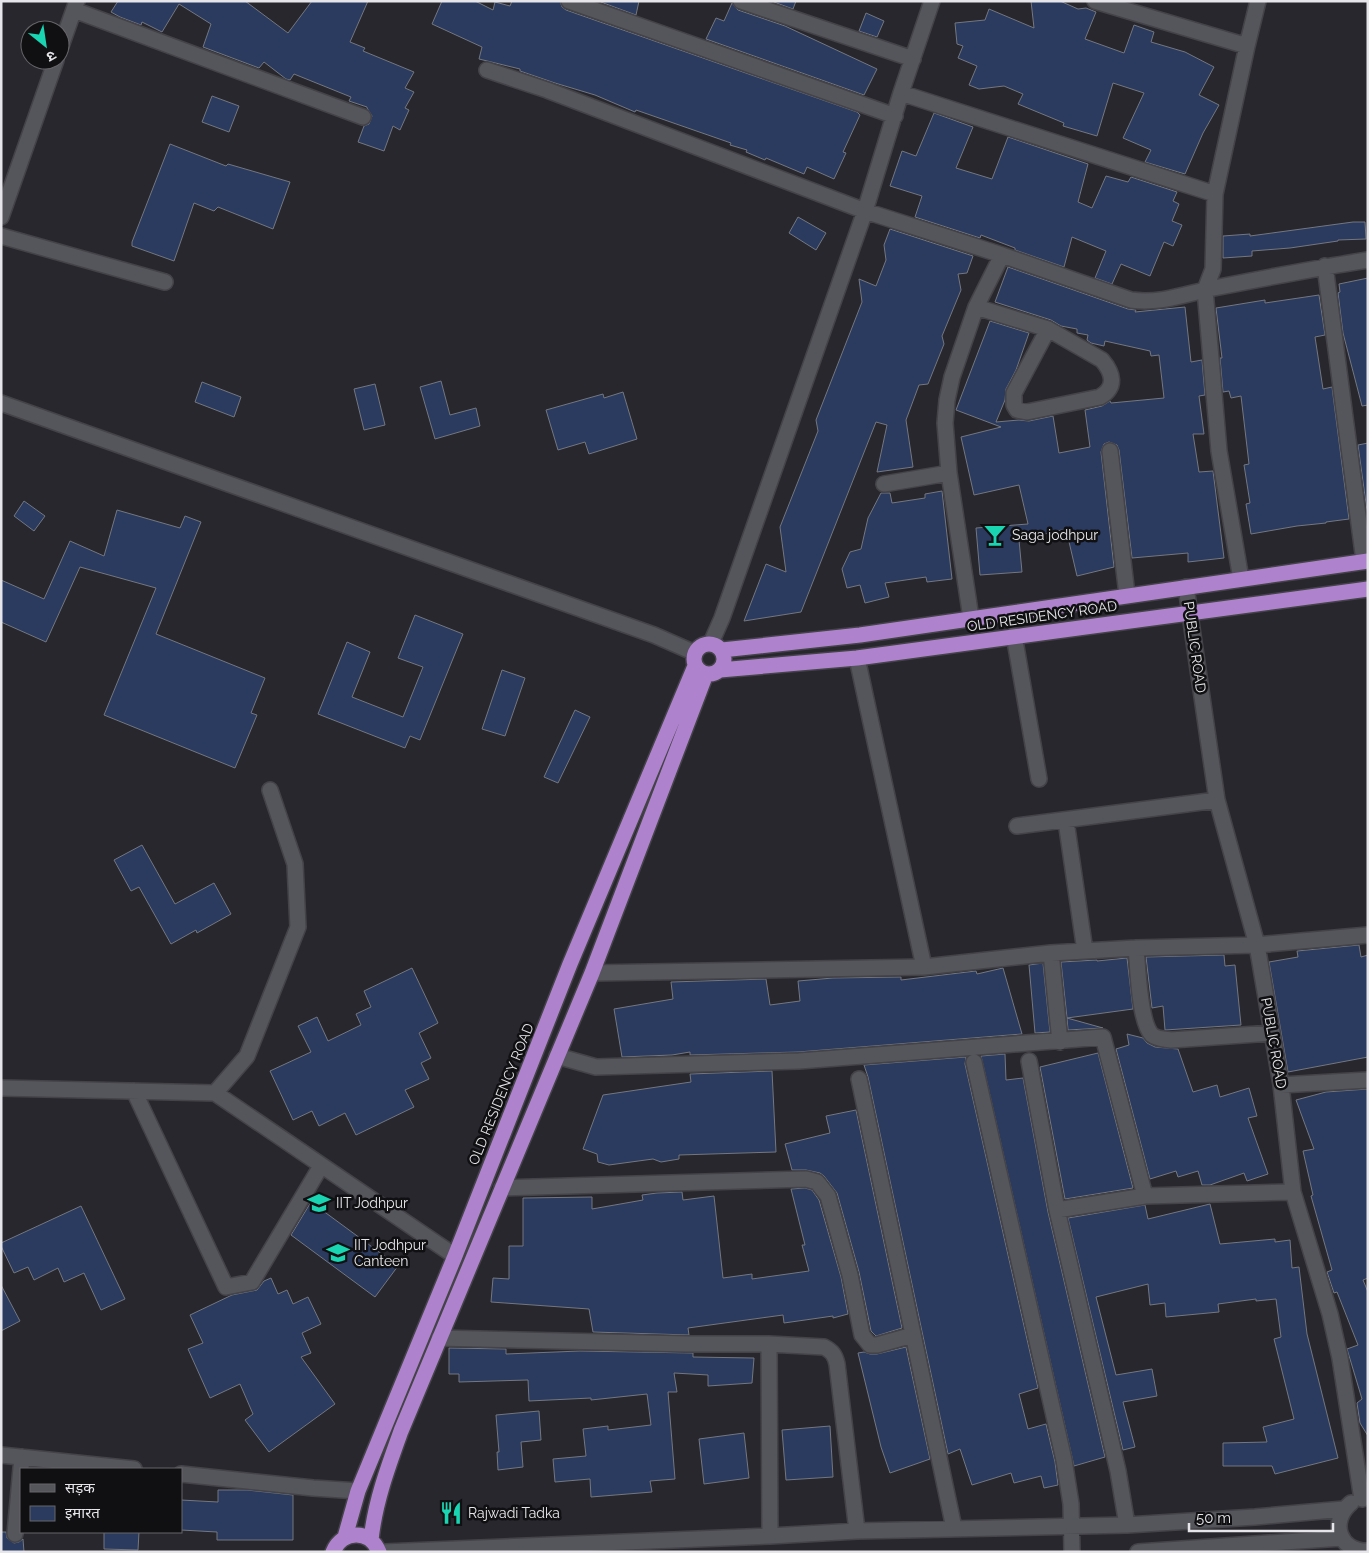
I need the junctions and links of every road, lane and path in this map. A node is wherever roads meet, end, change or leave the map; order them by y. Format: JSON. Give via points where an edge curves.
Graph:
{"nodes":[{"id":1,"x":569,"y":1,"type":"edge"},
{"id":2,"x":741,"y":1,"type":"edge"},
{"id":3,"x":932,"y":1,"type":"edge"},
{"id":4,"x":1258,"y":1,"type":"edge"},
{"id":5,"x":1099,"y":2,"type":"edge"},
{"id":6,"x":75,"y":6,"type":"edge"},
{"id":7,"x":70,"y":20,"type":"edge"},
{"id":8,"x":1247,"y":46,"type":"junction"},
{"id":9,"x":913,"y":59,"type":"junction"},
{"id":10,"x":52,"y":70,"type":"edge"},
{"id":11,"x":487,"y":70,"type":"dead end"},
{"id":12,"x":901,"y":93,"type":"junction"},
{"id":13,"x":895,"y":116,"type":"junction"},
{"id":14,"x":363,"y":117,"type":"dead end"},
{"id":15,"x":1215,"y":194,"type":"junction"},
{"id":16,"x":866,"y":211,"type":"junction"},
{"id":17,"x":1,"y":217,"type":"edge"},
{"id":18,"x":1,"y":236,"type":"edge"},
{"id":19,"x":1002,"y":255,"type":"junction"},
{"id":20,"x":1368,"y":260,"type":"edge"},
{"id":21,"x":1325,"y":266,"type":"junction"},
{"id":22,"x":165,"y":282,"type":"dead end"},
{"id":23,"x":1205,"y":290,"type":"junction"},
{"id":24,"x":976,"y":307,"type":"junction"},
{"id":25,"x":1048,"y":329,"type":"junction"},
{"id":26,"x":1,"y":402,"type":"edge"},
{"id":27,"x":1110,"y":451,"type":"dead end"},
{"id":28,"x":949,"y":473,"type":"junction"},
{"id":29,"x":884,"y":484,"type":"dead end"},
{"id":30,"x":1366,"y":561,"type":"edge"},
{"id":31,"x":1241,"y":579,"type":"junction"},
{"id":32,"x":1186,"y":587,"type":"junction"},
{"id":33,"x":1368,"y":589,"type":"edge"},
{"id":34,"x":1127,"y":595,"type":"junction"},
{"id":35,"x":1190,"y":613,"type":"junction"},
{"id":36,"x":971,"y":618,"type":"junction"},
{"id":37,"x":1014,"y":636,"type":"junction"},
{"id":38,"x":717,"y":647,"type":"junction"},
{"id":39,"x":857,"y":658,"type":"junction"},
{"id":40,"x":704,"y":666,"type":"junction"},
{"id":41,"x":1038,"y":779,"type":"dead end"},
{"id":42,"x":270,"y":790,"type":"dead end"},
{"id":43,"x":1217,"y":800,"type":"junction"},
{"id":44,"x":1066,"y":821,"type":"junction"},
{"id":45,"x":1017,"y":826,"type":"dead end"},
{"id":46,"x":1368,"y":935,"type":"edge"},
{"id":47,"x":1257,"y":945,"type":"junction"},
{"id":48,"x":1136,"y":948,"type":"junction"},
{"id":49,"x":1084,"y":951,"type":"junction"},
{"id":50,"x":1051,"y":953,"type":"junction"},
{"id":51,"x":924,"y":968,"type":"junction"},
{"id":52,"x":592,"y":973,"type":"junction"},
{"id":53,"x":1272,"y":1033,"type":"junction"},
{"id":54,"x":1060,"y":1042,"type":"junction"},
{"id":55,"x":557,"y":1056,"type":"junction"},
{"id":56,"x":1028,"y":1061,"type":"dead end"},
{"id":57,"x":974,"y":1062,"type":"dead end"},
{"id":58,"x":859,"y":1079,"type":"dead end"},
{"id":59,"x":1368,"y":1080,"type":"edge"},
{"id":60,"x":1281,"y":1085,"type":"junction"},
{"id":61,"x":1,"y":1088,"type":"edge"},
{"id":62,"x":134,"y":1091,"type":"junction"},
{"id":63,"x":215,"y":1093,"type":"junction"},
{"id":64,"x":321,"y":1166,"type":"junction"},
{"id":65,"x":502,"y":1188,"type":"junction"},
{"id":66,"x":1293,"y":1192,"type":"junction"},
{"id":67,"x":1145,"y":1196,"type":"junction"},
{"id":68,"x":1057,"y":1210,"type":"junction"},
{"id":69,"x":454,"y":1256,"type":"junction"},
{"id":70,"x":913,"y":1335,"type":"junction"},
{"id":71,"x":439,"y":1338,"type":"junction"},
{"id":72,"x":770,"y":1344,"type":"junction"},
{"id":73,"x":1,"y":1455,"type":"edge"},
{"id":74,"x":22,"y":1457,"type":"junction"},
{"id":75,"x":21,"y":1468,"type":"edge"},
{"id":76,"x":125,"y":1468,"type":"edge"},
{"id":77,"x":182,"y":1474,"type":"edge"},
{"id":78,"x":20,"y":1479,"type":"edge"},
{"id":79,"x":358,"y":1492,"type":"junction"},
{"id":80,"x":1365,"y":1500,"type":"edge"},
{"id":81,"x":1344,"y":1508,"type":"junction"},
{"id":82,"x":1127,"y":1525,"type":"junction"},
{"id":83,"x":1072,"y":1526,"type":"junction"},
{"id":84,"x":954,"y":1528,"type":"junction"},
{"id":85,"x":858,"y":1531,"type":"junction"},
{"id":86,"x":15,"y":1534,"type":"dead end"},
{"id":87,"x":770,"y":1536,"type":"junction"},
{"id":88,"x":345,"y":1537,"type":"junction"},
{"id":89,"x":1346,"y":1545,"type":"edge"},
{"id":90,"x":375,"y":1546,"type":"edge"},
{"id":91,"x":409,"y":1551,"type":"edge"},
{"id":92,"x":1368,"y":1551,"type":"edge"},
{"id":93,"x":333,"y":1552,"type":"edge"},
{"id":94,"x":384,"y":1552,"type":"edge"},
{"id":95,"x":1072,"y":1552,"type":"edge"},
{"id":96,"x":1138,"y":1552,"type":"edge"}],
"edges":[{"from":1,"to":13,"type":"street"},
{"from":2,"to":9,"type":"street"},
{"from":3,"to":9,"type":"street"},
{"from":4,"to":8,"type":"street"},
{"from":5,"to":8,"type":"street"},
{"from":6,"to":7,"type":"street"},
{"from":6,"to":14,"type":"street"},
{"from":8,"to":15,"type":"street"},
{"from":9,"to":12,"type":"street"},
{"from":10,"to":17,"type":"street"},
{"from":11,"to":16,"type":"street"},
{"from":12,"to":13,"type":"street"},
{"from":12,"to":15,"type":"street"},
{"from":13,"to":16,"type":"street"},
{"from":15,"to":23,"type":"street","via":[[1213,269]]},
{"from":16,"to":19,"type":"street"},
{"from":16,"to":38,"type":"street","via":[[722,618]]},
{"from":18,"to":22,"type":"street"},
{"from":19,"to":23,"type":"street","via":[[1131,300],[1164,300]]},
{"from":19,"to":24,"type":"street"},
{"from":20,"to":21,"type":"street"},
{"from":21,"to":23,"type":"street"},
{"from":21,"to":30,"type":"street"},
{"from":23,"to":31,"type":"street","via":[[1219,451]]},
{"from":24,"to":25,"type":"street"},
{"from":24,"to":28,"type":"street","via":[[947,400],[945,423]]},
{"from":25,"to":25,"type":"street","via":[[1102,360],[1112,380],[1107,393],[1027,412],[1017,410],[1014,393]]},
{"from":26,"to":40,"type":"street","via":[[644,632]]},
{"from":27,"to":34,"type":"street"},
{"from":28,"to":29,"type":"street"},
{"from":28,"to":36,"type":"street"},
{"from":30,"to":31,"type":"highway","name":"OLD RESIDENCY ROAD"},
{"from":31,"to":32,"type":"highway","name":"OLD RESIDENCY ROAD"},
{"from":32,"to":34,"type":"highway","name":"OLD RESIDENCY ROAD"},
{"from":32,"to":35,"type":"street","name":"PUBLIC ROAD"},
{"from":33,"to":35,"type":"highway","name":"OLD RESIDENCY ROAD"},
{"from":34,"to":36,"type":"highway","name":"OLD RESIDENCY ROAD"},
{"from":35,"to":37,"type":"highway","name":"OLD RESIDENCY ROAD"},
{"from":35,"to":43,"type":"street","name":"PUBLIC ROAD"},
{"from":36,"to":38,"type":"highway","name":"OLD RESIDENCY ROAD","via":[[860,635]]},
{"from":37,"to":39,"type":"highway","name":"OLD RESIDENCY ROAD"},
{"from":37,"to":41,"type":"street"},
{"from":38,"to":40,"type":"highway","via":[[705,644],[699,647]]},
{"from":38,"to":40,"type":"highway","via":[[725,657],[724,664]]},
{"from":39,"to":40,"type":"highway","name":"OLD RESIDENCY ROAD"},
{"from":39,"to":51,"type":"street"},
{"from":40,"to":52,"type":"highway"},
{"from":40,"to":69,"type":"highway","name":"OLD RESIDENCY ROAD","via":[[570,964]]},
{"from":42,"to":63,"type":"street","via":[[295,864],[298,927],[247,1056]]},
{"from":43,"to":44,"type":"street"},
{"from":43,"to":47,"type":"street","name":"PUBLIC ROAD"},
{"from":44,"to":45,"type":"street"},
{"from":44,"to":49,"type":"street"},
{"from":46,"to":47,"type":"street"},
{"from":47,"to":48,"type":"street"},
{"from":47,"to":53,"type":"street","name":"PUBLIC ROAD"},
{"from":48,"to":49,"type":"street"},
{"from":48,"to":53,"type":"street","via":[[1143,1017],[1152,1035],[1171,1040]]},
{"from":49,"to":50,"type":"street"},
{"from":50,"to":51,"type":"street"},
{"from":50,"to":54,"type":"street"},
{"from":51,"to":52,"type":"street"},
{"from":52,"to":55,"type":"highway"},
{"from":53,"to":60,"type":"street","name":"PUBLIC ROAD"},
{"from":54,"to":55,"type":"street","via":[[798,1061],[616,1067],[596,1067]]},
{"from":54,"to":67,"type":"street","via":[[1103,1037]]},
{"from":55,"to":65,"type":"highway"},
{"from":56,"to":68,"type":"street"},
{"from":57,"to":83,"type":"street","via":[[1064,1460]]},
{"from":58,"to":70,"type":"street"},
{"from":59,"to":60,"type":"street"},
{"from":60,"to":66,"type":"street","name":"PUBLIC ROAD"},
{"from":61,"to":62,"type":"street"},
{"from":62,"to":63,"type":"street"},
{"from":62,"to":64,"type":"street","via":[[226,1286],[252,1282]]},
{"from":63,"to":64,"type":"street"},
{"from":64,"to":69,"type":"street"},
{"from":65,"to":70,"type":"street","via":[[806,1179],[817,1182],[828,1196],[850,1275],[862,1335],[870,1345]]},
{"from":65,"to":71,"type":"highway"},
{"from":66,"to":67,"type":"street"},
{"from":66,"to":80,"type":"street","name":"PUBLIC ROAD","via":[[1334,1332]]},
{"from":67,"to":68,"type":"street"},
{"from":68,"to":82,"type":"street","via":[[1118,1471]]},
{"from":69,"to":79,"type":"highway","name":"OLD RESIDENCY ROAD"},
{"from":70,"to":84,"type":"street"},
{"from":71,"to":72,"type":"street"},
{"from":71,"to":90,"type":"highway","via":[[385,1475],[374,1515]]},
{"from":72,"to":85,"type":"street","via":[[824,1347],[836,1358]]},
{"from":72,"to":87,"type":"street"},
{"from":73,"to":74,"type":"street"},
{"from":74,"to":75,"type":"street"},
{"from":74,"to":76,"type":"street"},
{"from":77,"to":79,"type":"street"},
{"from":78,"to":86,"type":"street"},
{"from":79,"to":88,"type":"highway","name":"OLD RESIDENCY ROAD"},
{"from":80,"to":81,"type":"street","via":[[1352,1502]]},
{"from":81,"to":82,"type":"street"},
{"from":81,"to":89,"type":"street","via":[[1338,1528]]},
{"from":82,"to":83,"type":"street"},
{"from":83,"to":84,"type":"street"},
{"from":83,"to":95,"type":"street"},
{"from":84,"to":85,"type":"street"},
{"from":85,"to":87,"type":"street"},
{"from":87,"to":91,"type":"street"},
{"from":88,"to":90,"type":"highway","via":[[363,1535]]},
{"from":88,"to":93,"type":"highway"},
{"from":89,"to":92,"type":"street","via":[[1354,1550]]},
{"from":89,"to":96,"type":"street"},
{"from":91,"to":94,"type":"street"}]}
